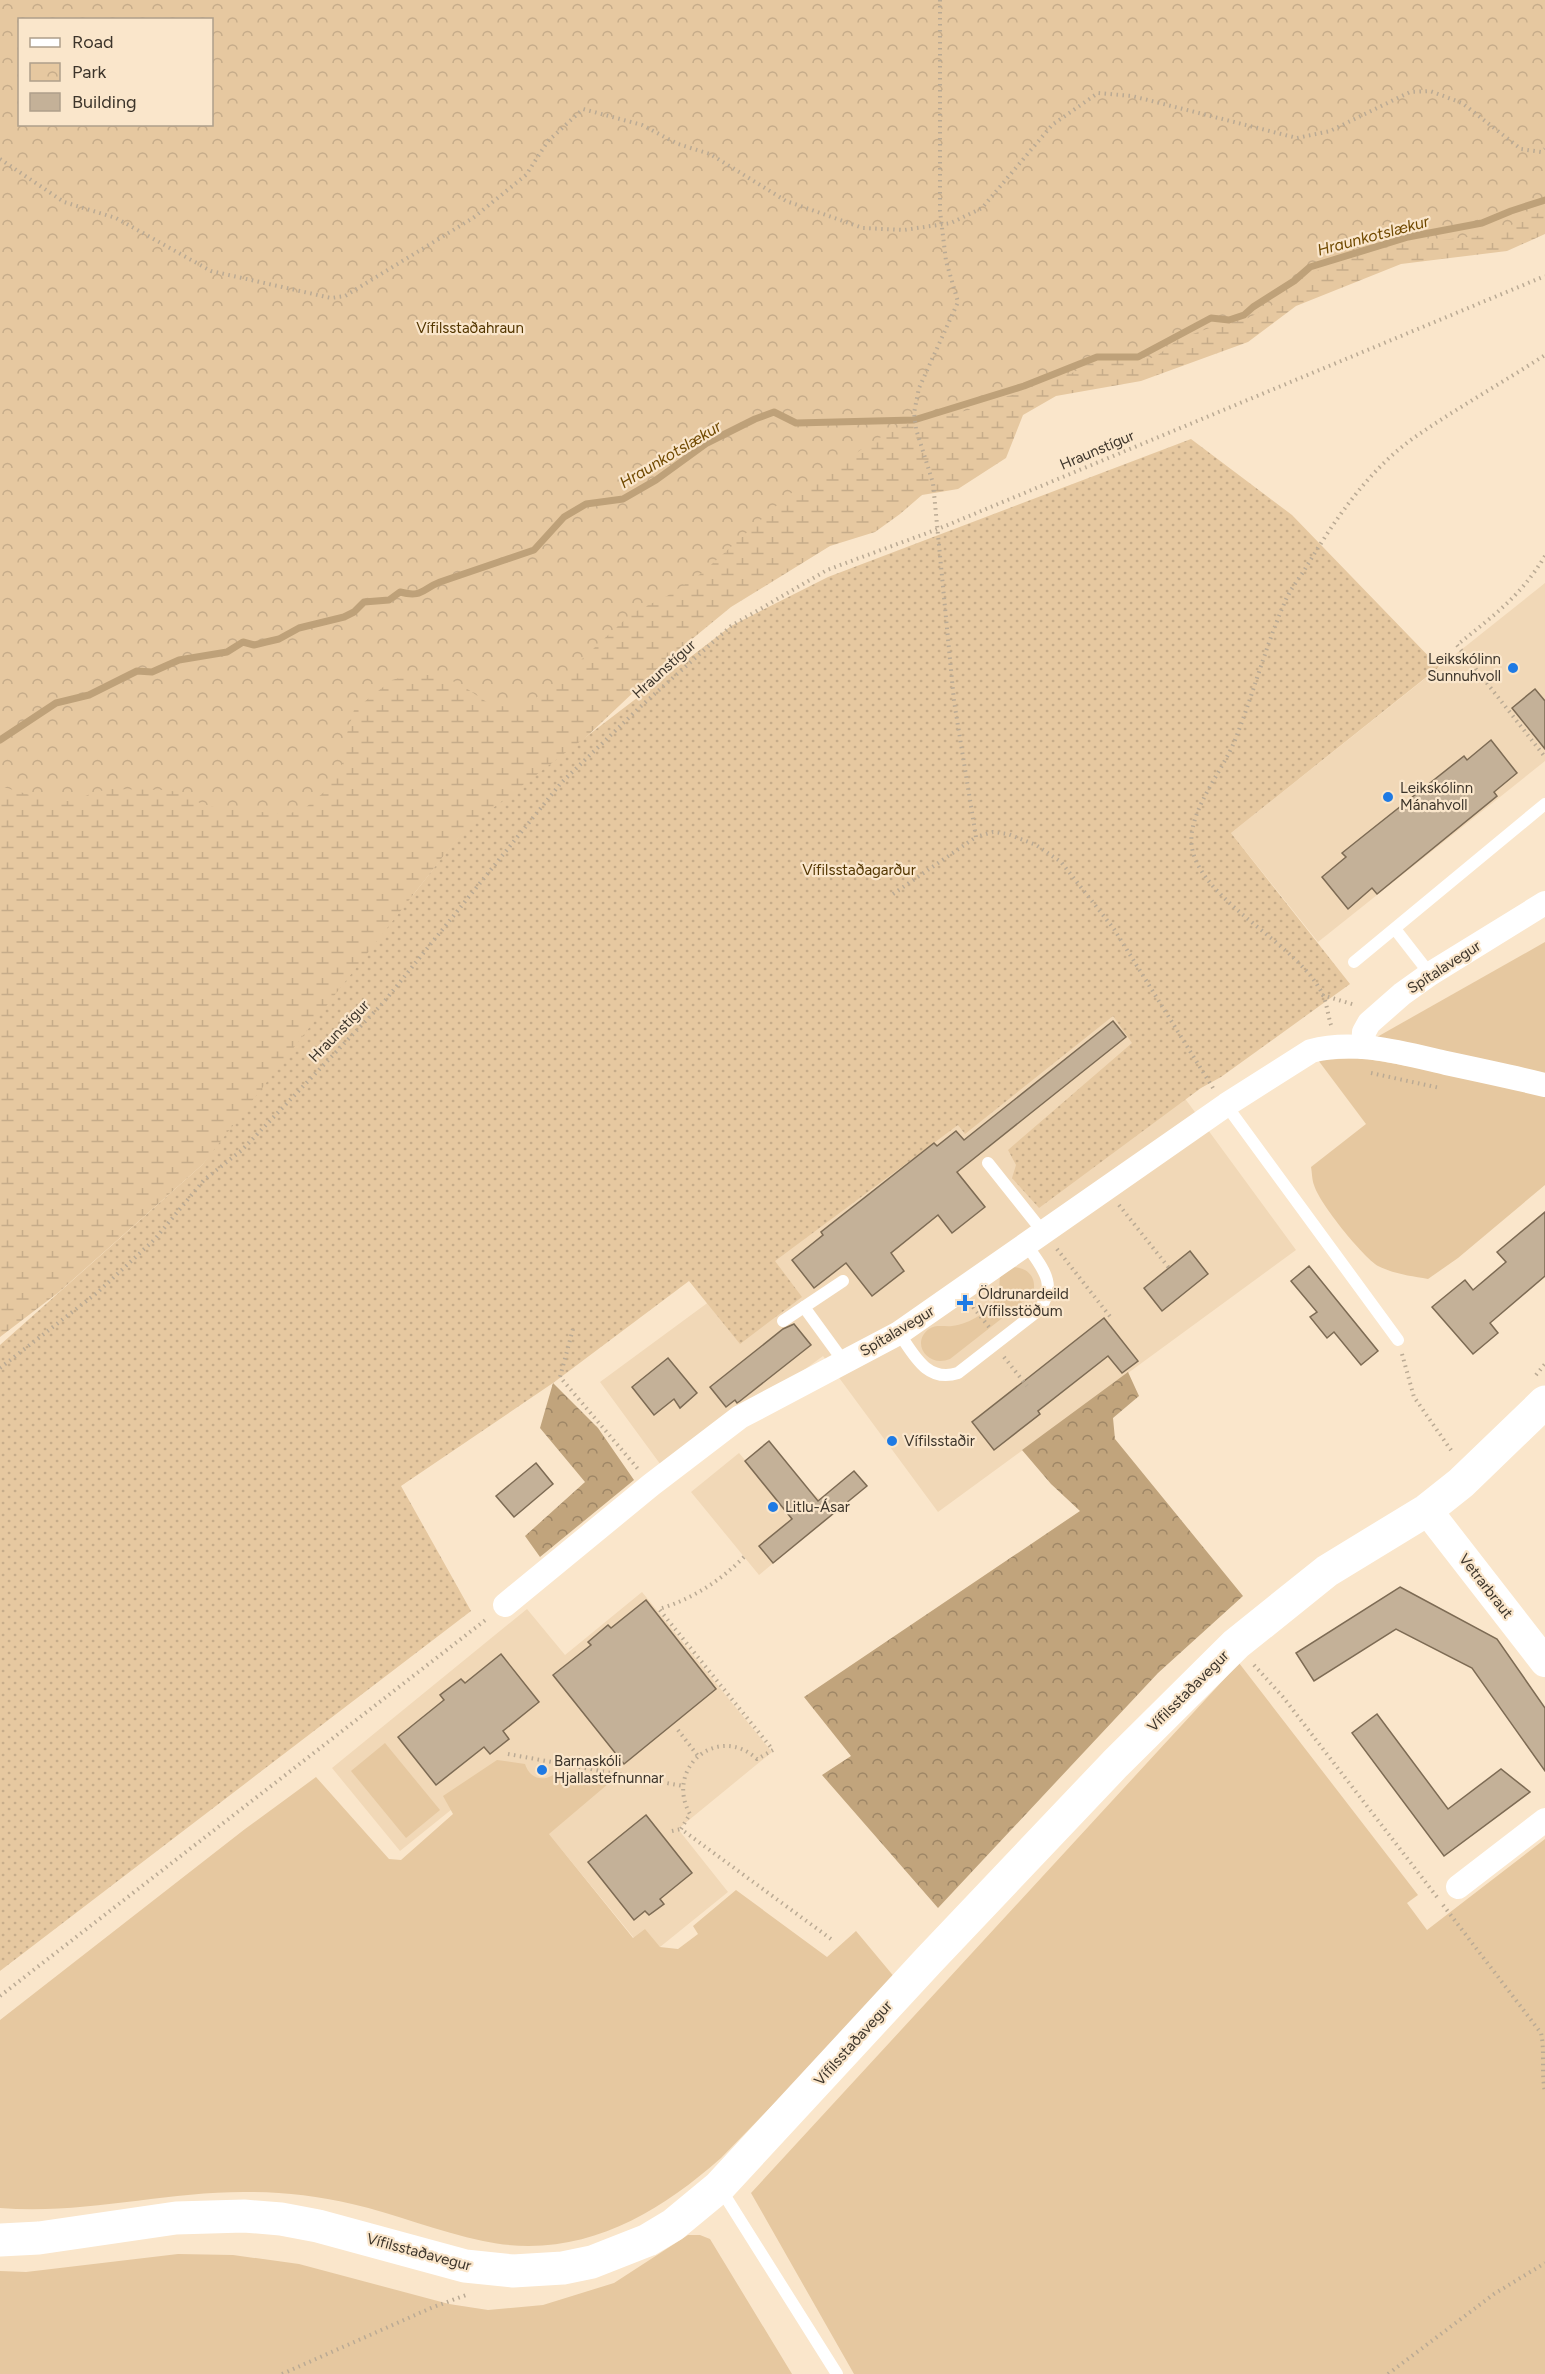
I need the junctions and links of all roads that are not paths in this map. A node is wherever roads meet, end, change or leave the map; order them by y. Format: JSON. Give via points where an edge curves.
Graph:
{"nodes":[{"id":1,"x":1545,"y":804,"type":"edge"},
{"id":2,"x":1545,"y":903,"type":"edge"},
{"id":3,"x":1395,"y":929,"type":"junction"},
{"id":4,"x":1354,"y":962,"type":"dead end"},
{"id":5,"x":1430,"y":974,"type":"junction"},
{"id":6,"x":1363,"y":1047,"type":"junction"},
{"id":7,"x":1545,"y":1084,"type":"edge"},
{"id":8,"x":1226,"y":1105,"type":"junction"},
{"id":9,"x":988,"y":1163,"type":"dead end"},
{"id":10,"x":1034,"y":1238,"type":"junction"},
{"id":11,"x":843,"y":1281,"type":"dead end"},
{"id":12,"x":804,"y":1307,"type":"junction"},
{"id":13,"x":783,"y":1321,"type":"dead end"},
{"id":14,"x":899,"y":1333,"type":"junction"},
{"id":15,"x":1398,"y":1340,"type":"road end"},
{"id":16,"x":844,"y":1362,"type":"junction"},
{"id":17,"x":1545,"y":1402,"type":"edge"},
{"id":18,"x":1427,"y":1510,"type":"junction"},
{"id":19,"x":505,"y":1605,"type":"road end"},
{"id":20,"x":1545,"y":1662,"type":"edge"},
{"id":21,"x":1545,"y":1820,"type":"edge"},
{"id":22,"x":1458,"y":1887,"type":"dead end"},
{"id":23,"x":719,"y":2187,"type":"junction"},
{"id":24,"x":0,"y":2240,"type":"edge"},
{"id":25,"x":837,"y":2374,"type":"edge"}],
"edges":[{"from":1,"to":3,"type":"lane"},
{"from":2,"to":5,"type":"street","name":"Spítalavegur"},
{"from":3,"to":4,"type":"lane"},
{"from":3,"to":5,"type":"lane"},
{"from":5,"to":6,"type":"street","name":"Spítalavegur","via":[[1376,1015],[1364,1032]]},
{"from":6,"to":7,"type":"street","name":"Spítalavegur"},
{"from":6,"to":8,"type":"street","name":"Spítalavegur","via":[[1311,1051]]},
{"from":8,"to":10,"type":"street","name":"Spítalavegur"},
{"from":8,"to":15,"type":"lane"},
{"from":9,"to":10,"type":"lane"},
{"from":10,"to":14,"type":"street","name":"Spítalavegur"},
{"from":10,"to":14,"type":"lane","via":[[1048,1281],[1047,1298],[1039,1310],[958,1373],[944,1376],[928,1371]]},
{"from":11,"to":12,"type":"lane"},
{"from":12,"to":13,"type":"lane"},
{"from":12,"to":16,"type":"lane"},
{"from":14,"to":16,"type":"street","name":"Spítalavegur"},
{"from":16,"to":19,"type":"street","name":"Spítalavegur","via":[[740,1417]]},
{"from":17,"to":18,"type":"main road","name":"Vífilsstaðavegur"},
{"from":18,"to":20,"type":"street","name":"Vetrarbraut"},
{"from":18,"to":23,"type":"main road","name":"Vífilsstaðavegur","via":[[1327,1570],[1236,1644],[1107,1772]]},
{"from":21,"to":22,"type":"street"},
{"from":23,"to":24,"type":"main road","name":"Vífilsstaðavegur","via":[[648,2240],[592,2262],[538,2270],[488,2269],[454,2263],[318,2226],[244,2216],[176,2218]]},
{"from":23,"to":25,"type":"lane"}]}
